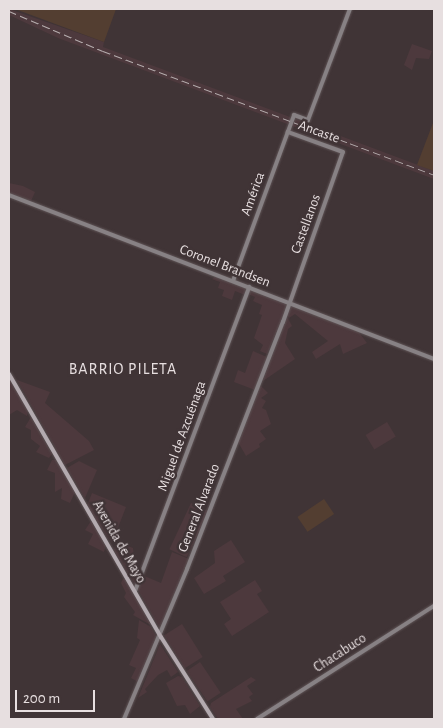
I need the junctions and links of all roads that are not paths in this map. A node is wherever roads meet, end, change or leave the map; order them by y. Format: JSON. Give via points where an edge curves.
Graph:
{"nodes":[{"id":1,"x":350,"y":9,"type":"edge"},
{"id":2,"x":288,"y":132,"type":"junction"},
{"id":3,"x":343,"y":152,"type":"joint"},
{"id":4,"x":9,"y":195,"type":"edge"},
{"id":5,"x":233,"y":281,"type":"junction"},
{"id":6,"x":249,"y":287,"type":"junction"},
{"id":7,"x":290,"y":303,"type":"junction"},
{"id":8,"x":434,"y":359,"type":"edge"},
{"id":9,"x":9,"y":374,"type":"edge"},
{"id":10,"x":134,"y":590,"type":"junction"},
{"id":11,"x":434,"y":606,"type":"edge"},
{"id":12,"x":161,"y":637,"type":"junction"},
{"id":13,"x":124,"y":719,"type":"edge"},
{"id":14,"x":213,"y":719,"type":"edge"},
{"id":15,"x":257,"y":719,"type":"edge"}],
"edges":[{"from":1,"to":2,"type":"street","name":"América","via":[[308,120],[294,115]]},
{"from":2,"to":3,"type":"street","name":"Ancaste"},
{"from":2,"to":5,"type":"street","name":"América"},
{"from":3,"to":7,"type":"street","name":"Castellanos"},
{"from":4,"to":5,"type":"street","name":"Coronel Brandsen"},
{"from":5,"to":6,"type":"street","name":"Coronel Brandsen"},
{"from":6,"to":7,"type":"street","name":"Coronel Brandsen"},
{"from":6,"to":10,"type":"street","name":"Miguel de Azcuénaga"},
{"from":7,"to":8,"type":"street","name":"Coronel Brandsen"},
{"from":7,"to":12,"type":"street","name":"General Alvarado"},
{"from":9,"to":10,"type":"main road","name":"Avenida de Mayo"},
{"from":10,"to":12,"type":"main road","name":"Avenida de Mayo"},
{"from":11,"to":15,"type":"street","name":"Chacabuco"},
{"from":12,"to":13,"type":"street","name":"General Alvarado"},
{"from":12,"to":14,"type":"main road","name":"Avenida de Mayo"}]}
